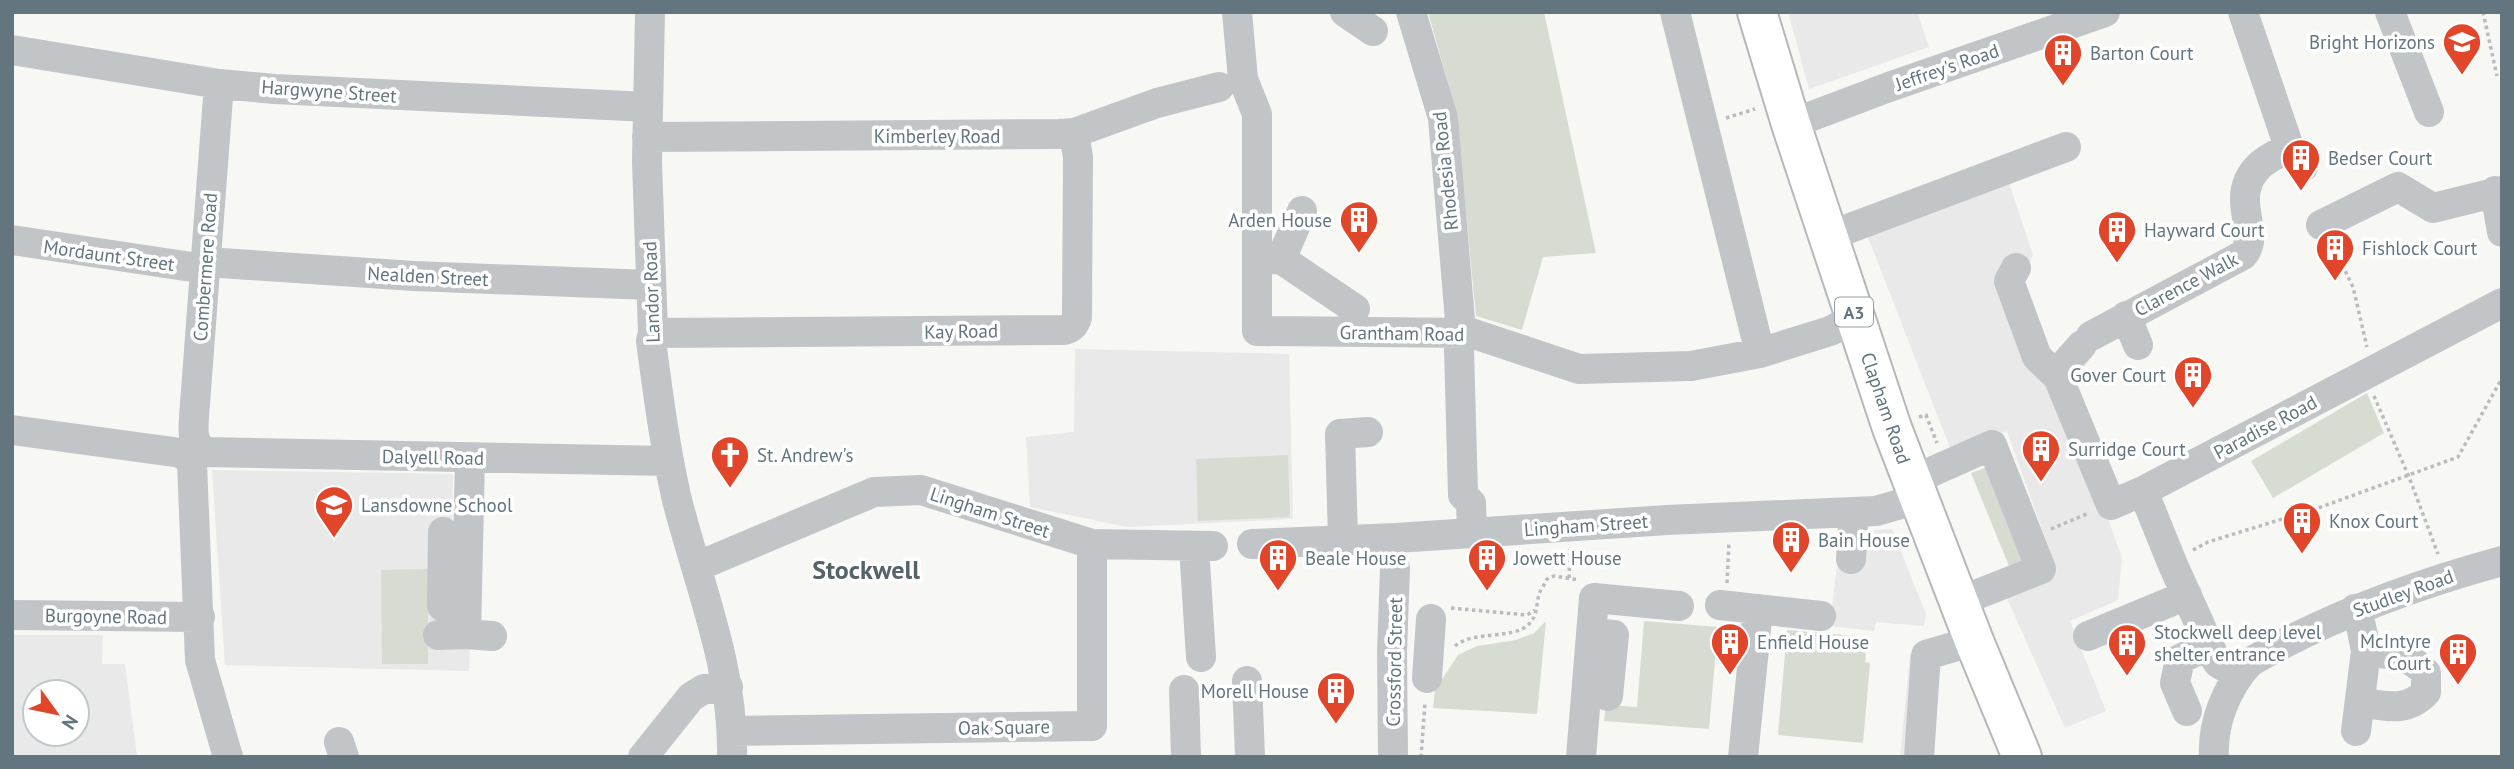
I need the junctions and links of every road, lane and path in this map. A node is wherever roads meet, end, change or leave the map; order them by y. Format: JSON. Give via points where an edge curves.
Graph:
{"nodes":[{"id":1,"x":650,"y":12,"type":"edge"},
{"id":2,"x":1237,"y":12,"type":"edge"},
{"id":3,"x":1345,"y":12,"type":"edge"},
{"id":4,"x":1411,"y":12,"type":"edge"},
{"id":5,"x":1675,"y":12,"type":"edge"},
{"id":6,"x":1757,"y":12,"type":"edge"},
{"id":7,"x":2103,"y":12,"type":"edge"},
{"id":8,"x":2243,"y":12,"type":"edge"},
{"id":9,"x":2390,"y":12,"type":"edge"},
{"id":10,"x":2483,"y":12,"type":"edge"},
{"id":11,"x":1373,"y":31,"type":"dead end"},
{"id":12,"x":12,"y":50,"type":"edge"},
{"id":13,"x":2497,"y":76,"type":"dead end"},
{"id":14,"x":219,"y":83,"type":"junction"},
{"id":15,"x":1219,"y":87,"type":"dead end"},
{"id":16,"x":648,"y":107,"type":"junction"},
{"id":17,"x":1787,"y":112,"type":"junction"},
{"id":18,"x":2429,"y":112,"type":"dead end"},
{"id":19,"x":1703,"y":125,"type":"junction"},
{"id":20,"x":1074,"y":132,"type":"junction"},
{"id":21,"x":647,"y":137,"type":"junction"},
{"id":22,"x":2066,"y":147,"type":"dead end"},
{"id":23,"x":2498,"y":191,"type":"edge"},
{"id":24,"x":1302,"y":211,"type":"dead end"},
{"id":25,"x":2321,"y":225,"type":"joint"},
{"id":26,"x":2502,"y":232,"type":"edge"},
{"id":27,"x":1829,"y":236,"type":"junction"},
{"id":28,"x":12,"y":240,"type":"edge"},
{"id":29,"x":1269,"y":259,"type":"junction"},
{"id":30,"x":205,"y":265,"type":"junction"},
{"id":31,"x":2016,"y":268,"type":"dead end"},
{"id":32,"x":650,"y":285,"type":"junction"},
{"id":33,"x":2502,"y":303,"type":"edge"},
{"id":34,"x":1355,"y":309,"type":"dead end"},
{"id":35,"x":2126,"y":316,"type":"junction"},
{"id":36,"x":1856,"y":318,"type":"junction"},
{"id":37,"x":1461,"y":332,"type":"junction"},
{"id":38,"x":653,"y":333,"type":"junction"},
{"id":39,"x":2138,"y":345,"type":"dead end"},
{"id":40,"x":1760,"y":353,"type":"junction"},
{"id":41,"x":2369,"y":373,"type":"junction"},
{"id":42,"x":2058,"y":377,"type":"junction"},
{"id":43,"x":2502,"y":378,"type":"edge"},
{"id":44,"x":1914,"y":419,"type":"dead end"},
{"id":45,"x":12,"y":430,"type":"edge"},
{"id":46,"x":1368,"y":432,"type":"dead end"},
{"id":47,"x":1938,"y":446,"type":"dead end"},
{"id":48,"x":195,"y":454,"type":"junction"},
{"id":49,"x":470,"y":458,"type":"junction"},
{"id":50,"x":669,"y":461,"type":"junction"},
{"id":51,"x":2409,"y":477,"type":"junction"},
{"id":52,"x":1914,"y":490,"type":"junction"},
{"id":53,"x":2143,"y":491,"type":"junction"},
{"id":54,"x":2110,"y":505,"type":"junction"},
{"id":55,"x":1854,"y":512,"type":"junction"},
{"id":56,"x":1729,"y":517,"type":"junction"},
{"id":57,"x":443,"y":532,"type":"dead end"},
{"id":58,"x":1472,"y":532,"type":"junction"},
{"id":59,"x":2029,"y":538,"type":"junction"},
{"id":60,"x":1343,"y":539,"type":"junction"},
{"id":61,"x":1092,"y":544,"type":"junction"},
{"id":62,"x":1252,"y":544,"type":"dead end"},
{"id":63,"x":1396,"y":556,"type":"junction"},
{"id":64,"x":1851,"y":559,"type":"dead end"},
{"id":65,"x":2502,"y":561,"type":"edge"},
{"id":66,"x":2173,"y":565,"type":"junction"},
{"id":67,"x":696,"y":567,"type":"junction"},
{"id":68,"x":2446,"y":576,"type":"junction"},
{"id":69,"x":1569,"y":579,"type":"dead end"},
{"id":70,"x":2187,"y":595,"type":"junction"},
{"id":71,"x":1958,"y":602,"type":"junction"},
{"id":72,"x":466,"y":605,"type":"junction"},
{"id":73,"x":1679,"y":606,"type":"dead end"},
{"id":74,"x":1724,"y":606,"type":"joint"},
{"id":75,"x":1537,"y":608,"type":"junction"},
{"id":76,"x":1758,"y":609,"type":"junction"},
{"id":77,"x":2355,"y":609,"type":"junction"},
{"id":78,"x":1439,"y":613,"type":"joint"},
{"id":79,"x":12,"y":615,"type":"edge"},
{"id":80,"x":1821,"y":616,"type":"dead end"},
{"id":81,"x":200,"y":617,"type":"junction"},
{"id":82,"x":1607,"y":629,"type":"junction"},
{"id":83,"x":465,"y":635,"type":"dead end"},
{"id":84,"x":2088,"y":636,"type":"dead end"},
{"id":85,"x":1974,"y":641,"type":"junction"},
{"id":86,"x":2209,"y":645,"type":"junction"},
{"id":87,"x":2366,"y":651,"type":"junction"},
{"id":88,"x":1392,"y":652,"type":"junction"},
{"id":89,"x":1200,"y":657,"type":"dead end"},
{"id":90,"x":1435,"y":661,"type":"junction"},
{"id":91,"x":2238,"y":675,"type":"junction"},
{"id":92,"x":1247,"y":681,"type":"dead end"},
{"id":93,"x":728,"y":687,"type":"junction"},
{"id":94,"x":1184,"y":690,"type":"dead end"},
{"id":95,"x":1608,"y":696,"type":"dead end"},
{"id":96,"x":2360,"y":702,"type":"junction"},
{"id":97,"x":2187,"y":711,"type":"dead end"},
{"id":98,"x":2356,"y":731,"type":"dead end"},
{"id":99,"x":733,"y":744,"type":"edge"},
{"id":100,"x":228,"y":757,"type":"edge"},
{"id":101,"x":643,"y":757,"type":"edge"},
{"id":102,"x":1186,"y":757,"type":"edge"},
{"id":103,"x":1250,"y":757,"type":"edge"},
{"id":104,"x":1393,"y":757,"type":"edge"},
{"id":105,"x":1421,"y":757,"type":"edge"},
{"id":106,"x":1581,"y":757,"type":"edge"},
{"id":107,"x":1744,"y":757,"type":"edge"},
{"id":108,"x":1919,"y":757,"type":"edge"},
{"id":109,"x":2022,"y":757,"type":"edge"},
{"id":110,"x":2214,"y":757,"type":"edge"}],
"edges":[{"from":1,"to":16,"type":"street","name":"Landor Road"},
{"from":2,"to":29,"type":"street","name":"Grantham Road","via":[[1243,79],[1257,114]]},
{"from":3,"to":11,"type":"street"},
{"from":4,"to":37,"type":"street","name":"Rhodesia Road","via":[[1443,118]]},
{"from":5,"to":19,"type":"street"},
{"from":6,"to":17,"type":"highway","name":"Clapham Road","number":"A3"},
{"from":7,"to":17,"type":"street","name":"Jeffrey's Road","via":[[1889,87]]},
{"from":8,"to":35,"type":"street","name":"Clarence Walk","via":[[2296,157],[2261,165],[2247,185],[2244,211],[2250,242],[2243,255]]},
{"from":9,"to":18,"type":"street"},
{"from":10,"to":13,"type":"path"},
{"from":12,"to":14,"type":"street","name":"Hargwyne Street"},
{"from":14,"to":16,"type":"street","name":"Hargwyne Street","via":[[314,92]]},
{"from":14,"to":30,"type":"street","name":"Combermere Road"},
{"from":15,"to":20,"type":"street","name":"Kimberley Road"},
{"from":16,"to":21,"type":"street","name":"Landor Road"},
{"from":17,"to":19,"type":"path"},
{"from":17,"to":27,"type":"highway","name":"Clapham Road","number":"A3"},
{"from":19,"to":40,"type":"street"},
{"from":20,"to":21,"type":"street","name":"Kimberley Road","via":[[1034,136]]},
{"from":20,"to":38,"type":"street","name":"Kay Road","via":[[1078,157],[1077,317],[1070,328]]},
{"from":21,"to":32,"type":"street","name":"Landor Road"},
{"from":22,"to":27,"type":"street"},
{"from":23,"to":25,"type":"street","via":[[2433,208],[2398,187]]},
{"from":23,"to":26,"type":"street"},
{"from":24,"to":29,"type":"street"},
{"from":25,"to":41,"type":"path","via":[[2353,287]]},
{"from":27,"to":36,"type":"highway","name":"Clapham Road","number":"A3"},
{"from":28,"to":30,"type":"street","name":"Mordaunt Street"},
{"from":29,"to":34,"type":"street"},
{"from":29,"to":37,"type":"street","name":"Grantham Road","via":[[1257,331]]},
{"from":30,"to":32,"type":"street","name":"Nealden Street"},
{"from":30,"to":48,"type":"street","name":"Combermere Road"},
{"from":31,"to":42,"type":"street","via":[[2009,281],[2037,356]]},
{"from":32,"to":38,"type":"street","name":"Landor Road"},
{"from":33,"to":41,"type":"street","name":"Paradise Road"},
{"from":35,"to":39,"type":"street","name":"Clarence Walk"},
{"from":35,"to":42,"type":"street","name":"Clarence Walk","via":[[2087,341]]},
{"from":36,"to":40,"type":"street","name":"Grantham Road"},
{"from":36,"to":52,"type":"highway","name":"Clapham Road","number":"A3"},
{"from":37,"to":40,"type":"street","name":"Grantham Road","via":[[1579,369],[1691,366]]},
{"from":37,"to":58,"type":"street","name":"Rhodesia Road","via":[[1463,495],[1471,503]]},
{"from":38,"to":50,"type":"street","name":"Landor Road"},
{"from":41,"to":51,"type":"path"},
{"from":41,"to":53,"type":"street","name":"Paradise Road"},
{"from":42,"to":54,"type":"street"},
{"from":43,"to":51,"type":"path","via":[[2458,457]]},
{"from":44,"to":47,"type":"path","via":[[1926,415]]},
{"from":45,"to":48,"type":"street","name":"Dalyell Road"},
{"from":46,"to":60,"type":"street","via":[[1340,435]]},
{"from":48,"to":49,"type":"street","name":"Dalyell Road"},
{"from":48,"to":81,"type":"street","name":"Combermere Road"},
{"from":49,"to":50,"type":"street","name":"Dalyell Road"},
{"from":49,"to":72,"type":"street"},
{"from":50,"to":67,"type":"street","name":"Landor Road"},
{"from":51,"to":66,"type":"path","via":[[2208,542]]},
{"from":51,"to":68,"type":"path"},
{"from":52,"to":55,"type":"street","name":"Lingham Street","via":[[1890,509]]},
{"from":52,"to":59,"type":"street","name":"Lingham Street","via":[[1992,445]]},
{"from":52,"to":71,"type":"highway","name":"Clapham Road","number":"A3"},
{"from":53,"to":54,"type":"street","name":"Paradise Road"},
{"from":53,"to":66,"type":"street"},
{"from":54,"to":59,"type":"path"},
{"from":55,"to":56,"type":"street","name":"Lingham Street"},
{"from":55,"to":64,"type":"street"},
{"from":56,"to":58,"type":"street","name":"Lingham Street"},
{"from":56,"to":74,"type":"path"},
{"from":57,"to":72,"type":"street","via":[[442,606]]},
{"from":58,"to":63,"type":"street","name":"Lingham Street"},
{"from":59,"to":71,"type":"street","via":[[2041,569]]},
{"from":60,"to":62,"type":"street","name":"Lingham Street"},
{"from":60,"to":63,"type":"street","name":"Lingham Street"},
{"from":61,"to":67,"type":"street","name":"Lingham Street","via":[[920,491],[874,492]]},
{"from":61,"to":89,"type":"street","name":"Lingham Street","via":[[1204,546]]},
{"from":61,"to":99,"type":"street","name":"Oak Square","via":[[1093,726]]},
{"from":63,"to":88,"type":"street","name":"Crossford Street"},
{"from":65,"to":68,"type":"street","name":"Studley Road"},
{"from":66,"to":70,"type":"street"},
{"from":67,"to":93,"type":"street","name":"Landor Road"},
{"from":68,"to":77,"type":"street","name":"Studley Road"},
{"from":69,"to":75,"type":"path","via":[[1547,579]]},
{"from":70,"to":84,"type":"street"},
{"from":70,"to":86,"type":"street"},
{"from":71,"to":85,"type":"highway","name":"Clapham Road","number":"A3"},
{"from":72,"to":83,"type":"street"},
{"from":73,"to":82,"type":"street","via":[[1594,598]]},
{"from":74,"to":76,"type":"street"},
{"from":75,"to":78,"type":"path","via":[[1527,615]]},
{"from":75,"to":90,"type":"path","via":[[1527,626],[1460,642]]},
{"from":76,"to":80,"type":"street"},
{"from":76,"to":107,"type":"street"},
{"from":77,"to":87,"type":"street"},
{"from":77,"to":91,"type":"street","name":"Studley Road","via":[[2267,652]]},
{"from":78,"to":90,"type":"street"},
{"from":79,"to":81,"type":"street","name":"Burgoyne Road"},
{"from":81,"to":100,"type":"street","name":"Combermere Road","via":[[200,660]]},
{"from":82,"to":95,"type":"street"},
{"from":82,"to":106,"type":"street"},
{"from":85,"to":108,"type":"street","via":[[1926,655]]},
{"from":85,"to":109,"type":"highway","name":"Clapham Road","number":"A3"},
{"from":86,"to":91,"type":"street","via":[[2218,663]]},
{"from":86,"to":97,"type":"street","via":[[2180,659],[2175,682]]},
{"from":87,"to":96,"type":"street"},
{"from":87,"to":96,"type":"street","via":[[2418,663],[2427,673],[2426,692],[2417,702],[2403,706]]},
{"from":88,"to":90,"type":"street"},
{"from":88,"to":104,"type":"street","name":"Crossford Street"},
{"from":90,"to":105,"type":"path"},
{"from":91,"to":110,"type":"street","name":"Studley Road","via":[[2226,696]]},
{"from":92,"to":103,"type":"street"},
{"from":93,"to":99,"type":"street","name":"Landor Road"},
{"from":93,"to":101,"type":"street","via":[[704,689],[691,697]]},
{"from":94,"to":102,"type":"street"},
{"from":96,"to":98,"type":"street"}]}
